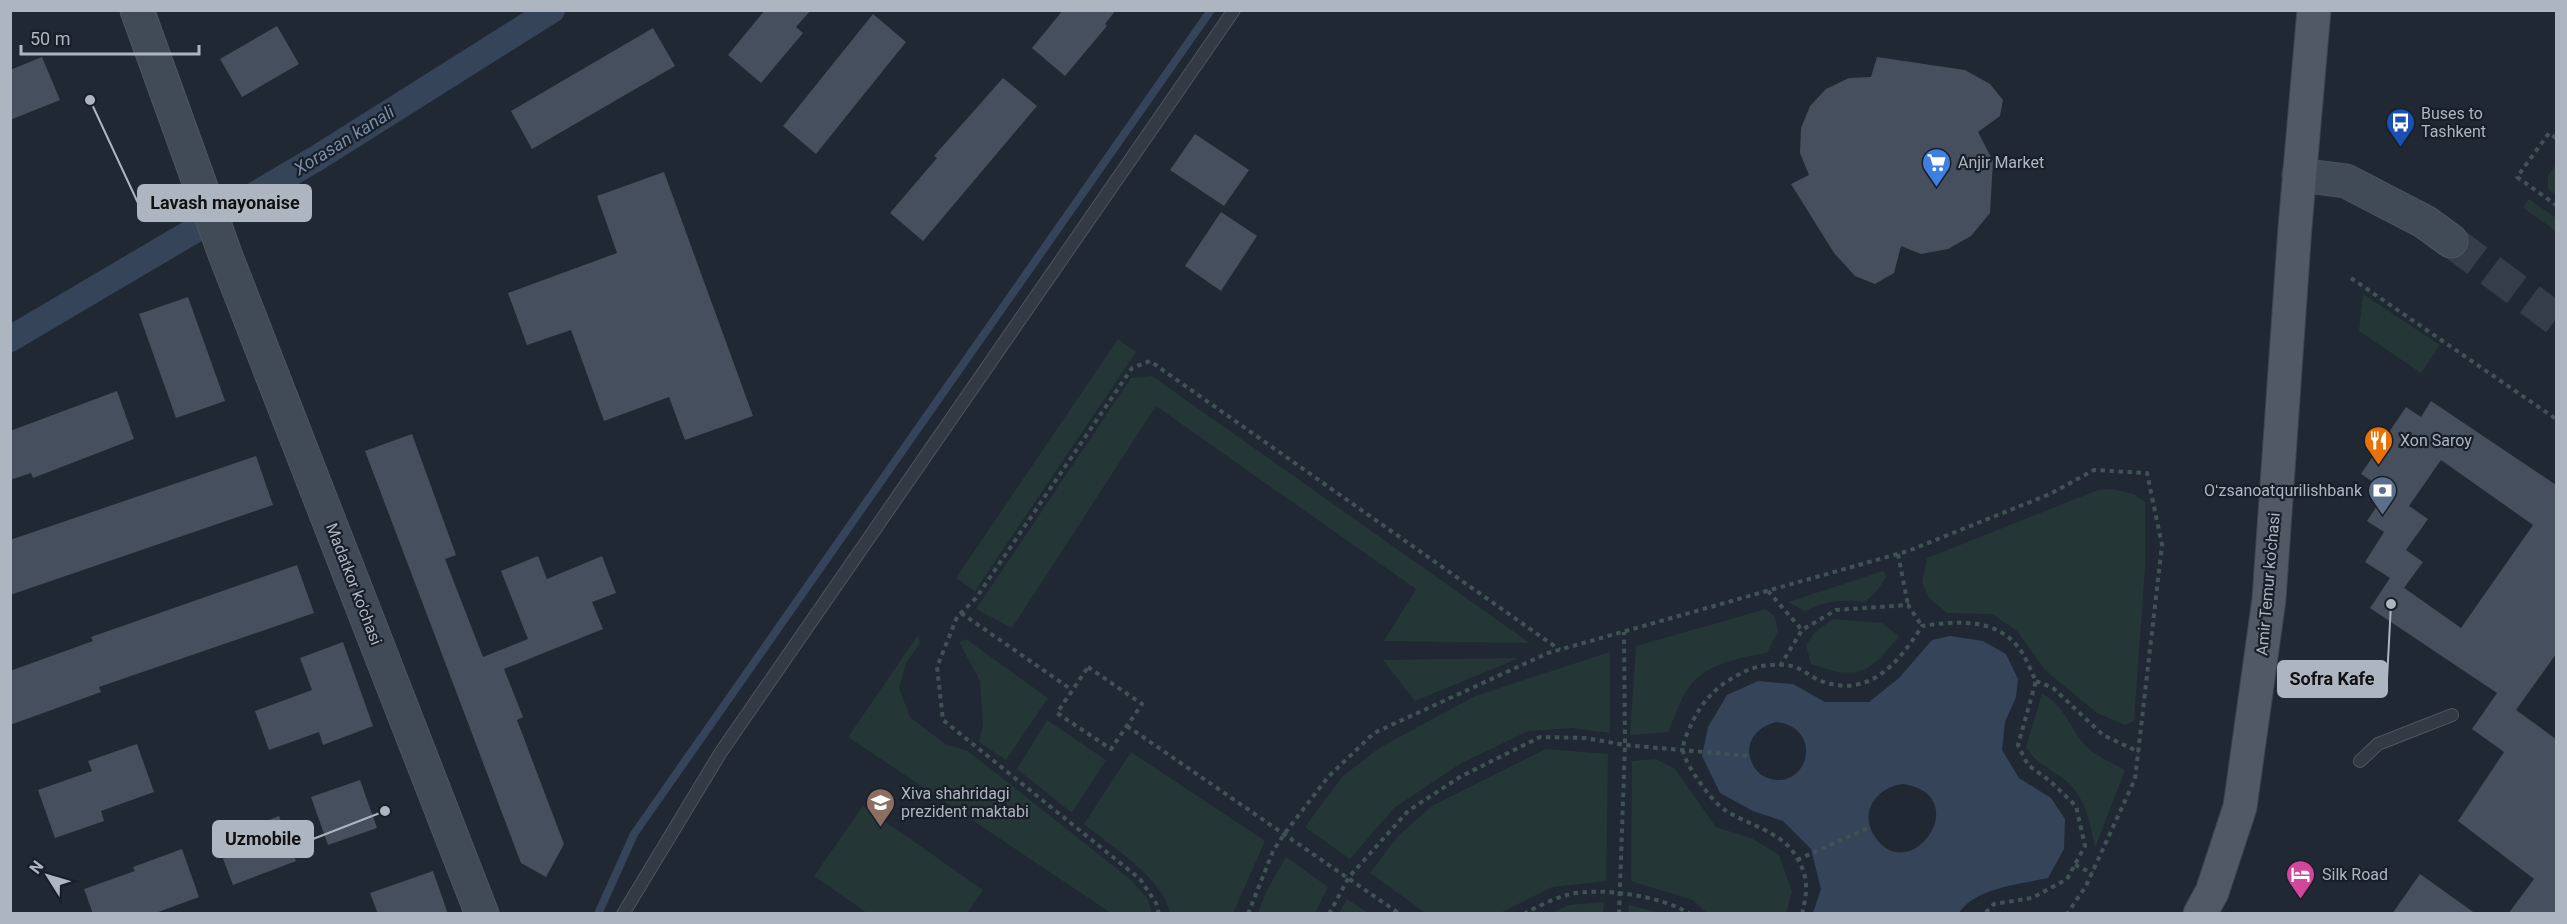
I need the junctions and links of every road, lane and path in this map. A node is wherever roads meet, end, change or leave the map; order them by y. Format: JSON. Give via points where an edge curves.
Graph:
{"nodes":[{"id":1,"x":137,"y":10,"type":"edge"},
{"id":2,"x":1234,"y":10,"type":"edge"},
{"id":3,"x":2301,"y":10,"type":"edge"},
{"id":4,"x":2314,"y":11,"type":"edge"},
{"id":5,"x":2556,"y":138,"type":"edge"},
{"id":6,"x":2299,"y":175,"type":"junction"},
{"id":7,"x":2556,"y":204,"type":"edge"},
{"id":8,"x":2451,"y":241,"type":"tunnel mouth"},
{"id":9,"x":2351,"y":278,"type":"dead end"},
{"id":10,"x":2556,"y":419,"type":"edge"},
{"id":11,"x":1898,"y":554,"type":"junction"},
{"id":12,"x":1768,"y":591,"type":"junction"},
{"id":13,"x":1908,"y":605,"type":"junction"},
{"id":14,"x":961,"y":613,"type":"junction"},
{"id":15,"x":1922,"y":626,"type":"junction"},
{"id":16,"x":1802,"y":630,"type":"junction"},
{"id":17,"x":1624,"y":632,"type":"junction"},
{"id":18,"x":1560,"y":650,"type":"junction"},
{"id":19,"x":1779,"y":666,"type":"junction"},
{"id":20,"x":2036,"y":681,"type":"junction"},
{"id":21,"x":1072,"y":690,"type":"junction"},
{"id":22,"x":2452,"y":715,"type":"dead end"},
{"id":23,"x":1126,"y":726,"type":"junction"},
{"id":24,"x":1624,"y":745,"type":"junction"},
{"id":25,"x":1683,"y":750,"type":"junction"},
{"id":26,"x":2139,"y":752,"type":"junction"},
{"id":27,"x":1749,"y":756,"type":"dead end"},
{"id":28,"x":2360,"y":761,"type":"dead end"},
{"id":29,"x":1870,"y":827,"type":"dead end"},
{"id":30,"x":1285,"y":833,"type":"junction"},
{"id":31,"x":1797,"y":860,"type":"junction"},
{"id":32,"x":2075,"y":865,"type":"junction"},
{"id":33,"x":2092,"y":873,"type":"junction"},
{"id":34,"x":1349,"y":877,"type":"junction"},
{"id":35,"x":1621,"y":893,"type":"junction"},
{"id":36,"x":482,"y":914,"type":"edge"},
{"id":37,"x":623,"y":914,"type":"edge"},
{"id":38,"x":1160,"y":914,"type":"edge"},
{"id":39,"x":1248,"y":914,"type":"edge"},
{"id":40,"x":1329,"y":914,"type":"edge"},
{"id":41,"x":1400,"y":914,"type":"edge"},
{"id":42,"x":1524,"y":914,"type":"edge"},
{"id":43,"x":1619,"y":914,"type":"edge"},
{"id":44,"x":1690,"y":914,"type":"edge"},
{"id":45,"x":1802,"y":914,"type":"edge"},
{"id":46,"x":1984,"y":914,"type":"edge"},
{"id":47,"x":2067,"y":914,"type":"edge"},
{"id":48,"x":2200,"y":914,"type":"edge"}],
"edges":[{"from":1,"to":36,"type":"street","name":"Madatkor ko'chasi","via":[[225,254]]},
{"from":2,"to":37,"type":"lane","via":[[721,752]]},
{"from":3,"to":4,"type":"lane"},
{"from":4,"to":6,"type":"main road","name":"Amir Temur ko'chasi"},
{"from":5,"to":7,"type":"path","via":[[2549,133],[2517,177]]},
{"from":6,"to":8,"type":"street","via":[[2346,181],[2426,222]]},
{"from":6,"to":48,"type":"main road","name":"Amir Temur ko'chasi","via":[[2269,599],[2258,685],[2240,807],[2212,892]]},
{"from":9,"to":10,"type":"path"},
{"from":11,"to":12,"type":"path"},
{"from":11,"to":13,"type":"path"},
{"from":11,"to":26,"type":"path","via":[[2050,494],[2094,470],[2147,472],[2162,545]]},
{"from":12,"to":16,"type":"path"},
{"from":12,"to":17,"type":"path"},
{"from":13,"to":15,"type":"path"},
{"from":13,"to":16,"type":"path","via":[[1836,610]]},
{"from":14,"to":18,"type":"path","via":[[976,597],[1132,368],[1150,361]]},
{"from":14,"to":21,"type":"path"},
{"from":14,"to":38,"type":"path","via":[[937,667],[944,720],[1140,879]]},
{"from":15,"to":19,"type":"path","via":[[1904,654],[1882,676],[1850,686],[1821,681],[1794,666]]},
{"from":15,"to":20,"type":"path","via":[[1955,621],[1996,629],[2018,647]]},
{"from":16,"to":19,"type":"path"},
{"from":17,"to":18,"type":"path"},
{"from":17,"to":24,"type":"path"},
{"from":18,"to":30,"type":"path","via":[[1374,733],[1328,777]]},
{"from":19,"to":25,"type":"path","via":[[1755,667],[1727,679],[1699,705]]},
{"from":20,"to":26,"type":"path","via":[[2053,688],[2103,735]]},
{"from":20,"to":32,"type":"path","via":[[2018,745],[2028,765],[2076,806],[2085,846]]},
{"from":21,"to":23,"type":"path","via":[[1057,712],[1111,749]]},
{"from":21,"to":23,"type":"path","via":[[1088,667],[1142,704]]},
{"from":22,"to":28,"type":"lane","via":[[2378,744]]},
{"from":23,"to":30,"type":"path"},
{"from":24,"to":25,"type":"path"},
{"from":24,"to":34,"type":"path","via":[[1585,738],[1540,737],[1460,777],[1408,811]]},
{"from":24,"to":35,"type":"path"},
{"from":25,"to":27,"type":"path"},
{"from":25,"to":31,"type":"path","via":[[1696,778],[1722,809],[1765,830],[1793,852]]},
{"from":26,"to":33,"type":"path","via":[[2135,779]]},
{"from":29,"to":31,"type":"path"},
{"from":30,"to":34,"type":"path"},
{"from":30,"to":39,"type":"path","via":[[1273,851]]},
{"from":31,"to":45,"type":"path","via":[[1808,885]]},
{"from":32,"to":33,"type":"path"},
{"from":32,"to":46,"type":"path","via":[[2067,879],[2032,898],[1994,904]]},
{"from":33,"to":47,"type":"path"},
{"from":34,"to":40,"type":"path"},
{"from":34,"to":41,"type":"path"},
{"from":35,"to":42,"type":"path","via":[[1569,895]]},
{"from":35,"to":43,"type":"path"},
{"from":35,"to":44,"type":"path","via":[[1644,896]]}]}
